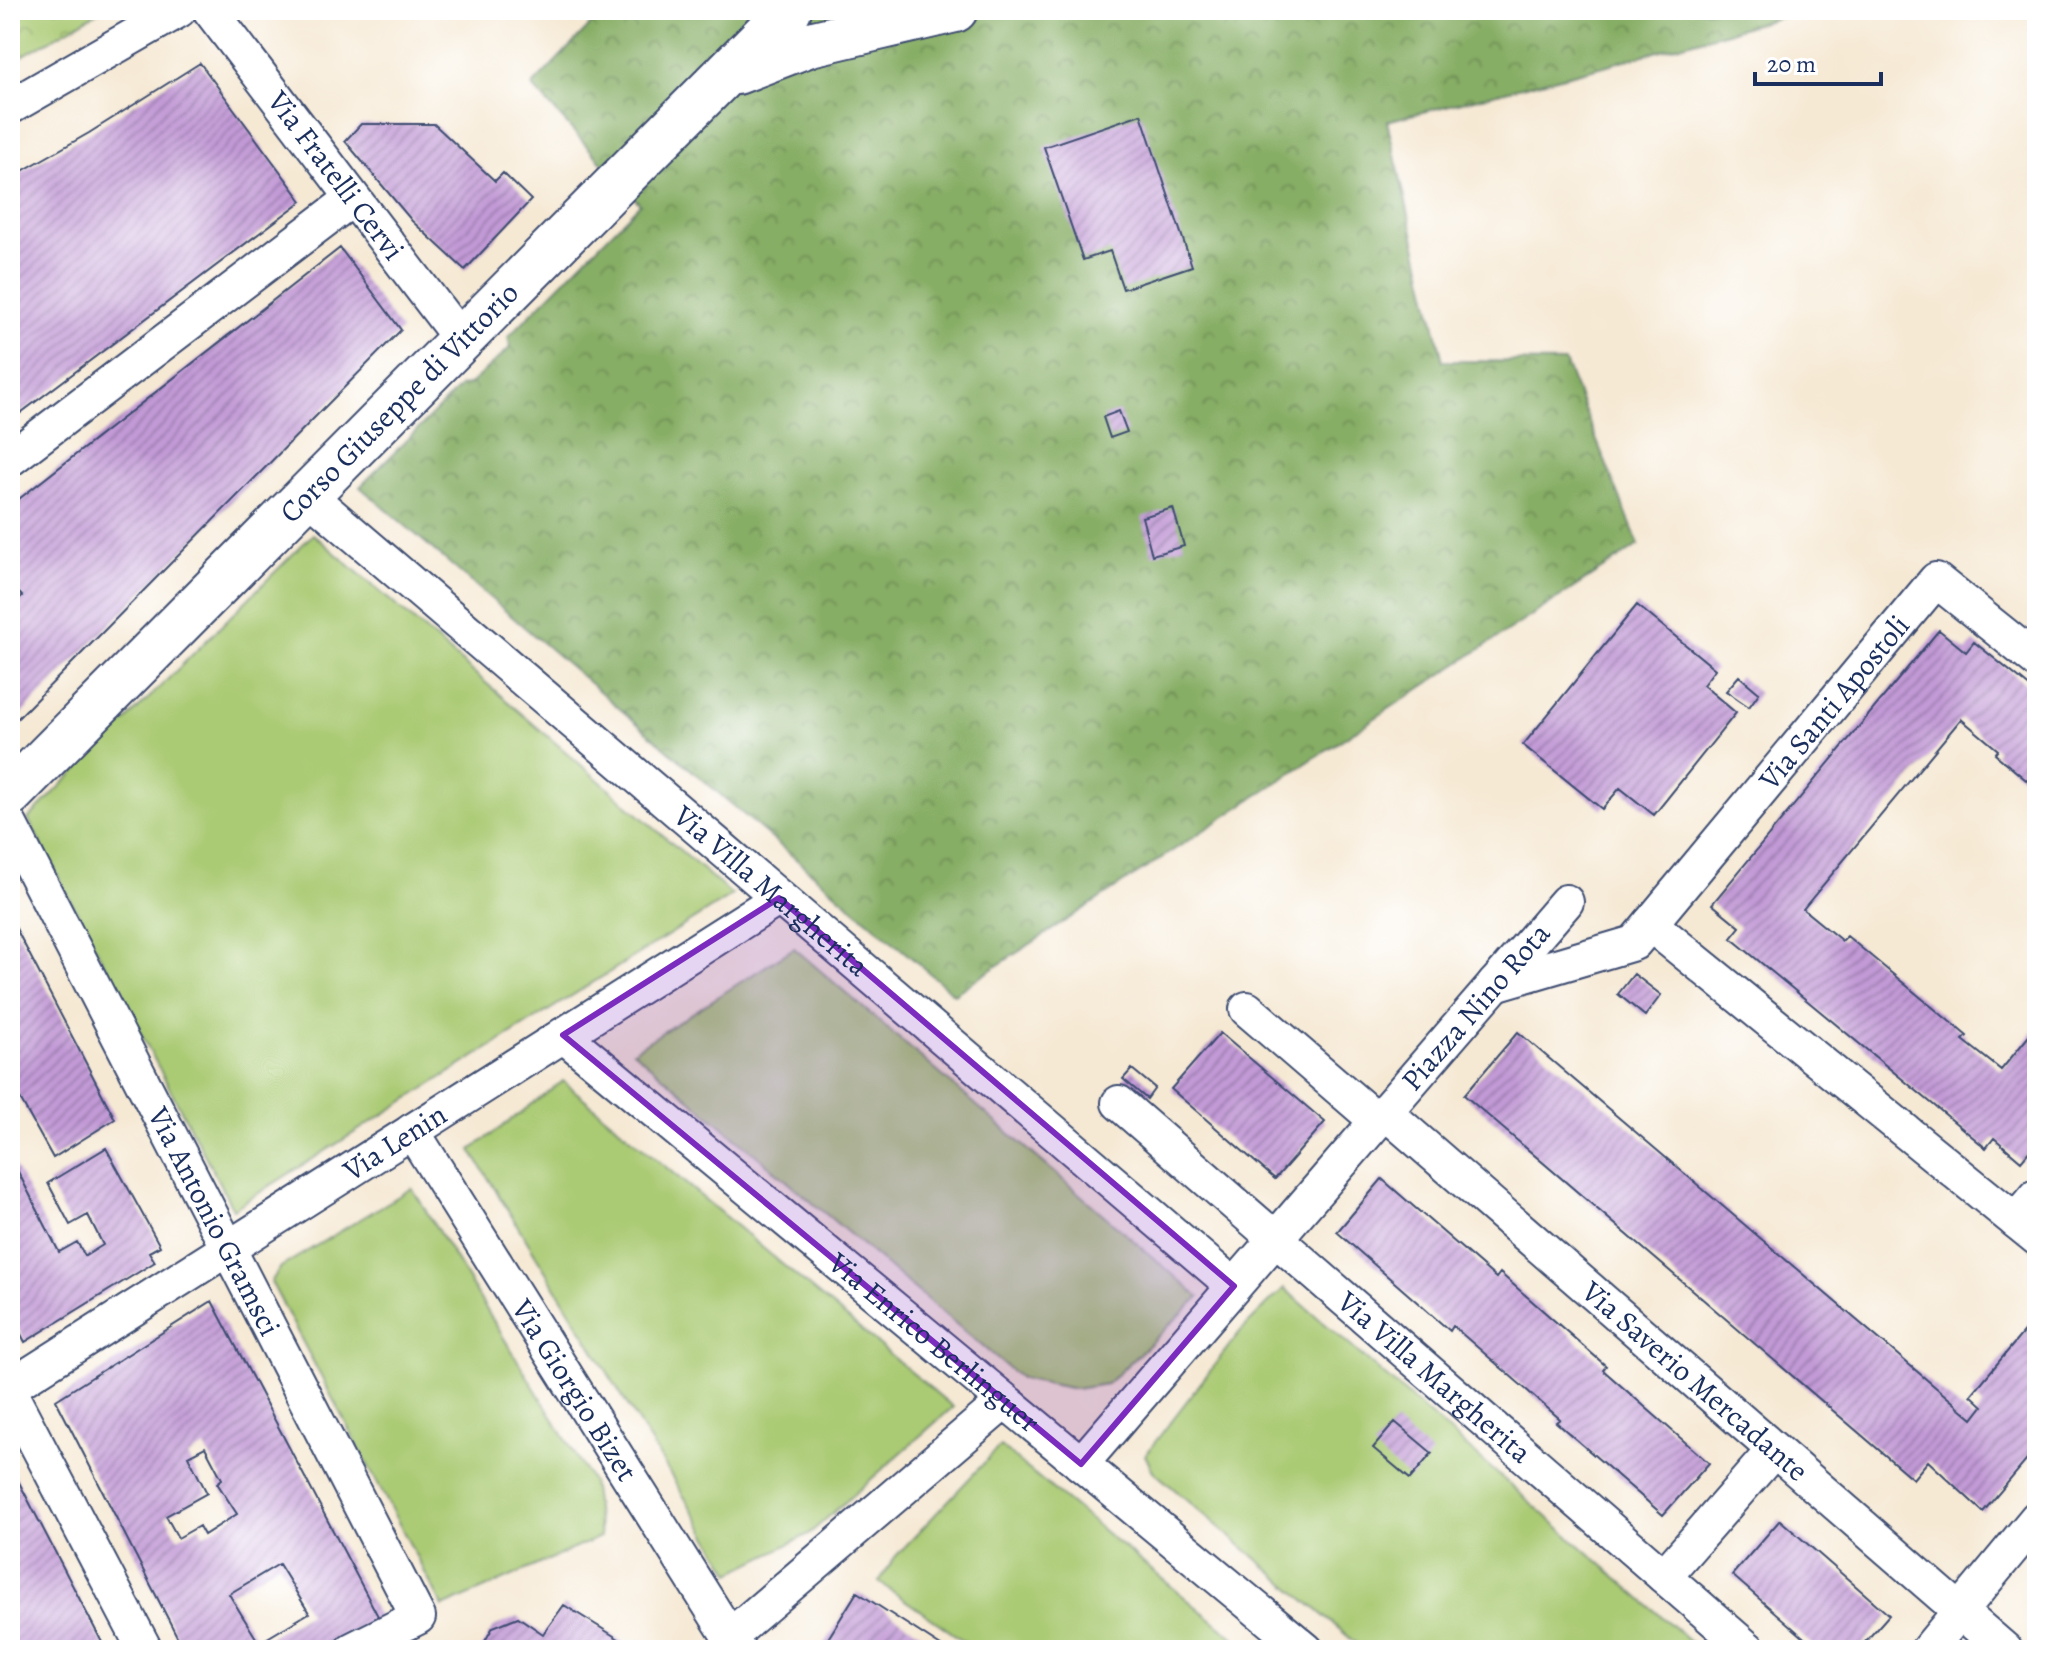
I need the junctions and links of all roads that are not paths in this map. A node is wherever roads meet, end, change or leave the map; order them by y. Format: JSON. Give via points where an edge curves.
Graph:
{"nodes":[{"id":1,"x":179,"y":10,"type":"edge"},
{"id":2,"x":210,"y":10,"type":"edge"},
{"id":3,"x":789,"y":10,"type":"edge"},
{"id":4,"x":955,"y":10,"type":"edge"},
{"id":5,"x":720,"y":79,"type":"junction"},
{"id":6,"x":10,"y":107,"type":"edge"},
{"id":7,"x":352,"y":199,"type":"junction"},
{"id":8,"x":462,"y":341,"type":"junction"},
{"id":9,"x":10,"y":459,"type":"edge"},
{"id":10,"x":309,"y":496,"type":"junction"},
{"id":11,"x":2037,"y":661,"type":"edge"},
{"id":12,"x":10,"y":794,"type":"edge"},
{"id":13,"x":10,"y":825,"type":"edge"},
{"id":14,"x":779,"y":898,"type":"junction"},
{"id":15,"x":1566,"y":902,"type":"dead end"},
{"id":16,"x":1650,"y":924,"type":"junction"},
{"id":17,"x":1495,"y":984,"type":"junction"},
{"id":18,"x":1247,"y":1009,"type":"dead end"},
{"id":19,"x":563,"y":1035,"type":"junction"},
{"id":20,"x":1119,"y":1103,"type":"dead end"},
{"id":21,"x":1380,"y":1116,"type":"junction"},
{"id":22,"x":412,"y":1131,"type":"junction"},
{"id":23,"x":2030,"y":1218,"type":"edge"},
{"id":24,"x":1274,"y":1239,"type":"junction"},
{"id":25,"x":228,"y":1248,"type":"junction"},
{"id":26,"x":1234,"y":1286,"type":"junction"},
{"id":27,"x":10,"y":1387,"type":"edge"},
{"id":28,"x":10,"y":1393,"type":"edge"},
{"id":29,"x":1004,"y":1402,"type":"junction"},
{"id":30,"x":1774,"y":1450,"type":"junction"},
{"id":31,"x":1081,"y":1464,"type":"junction"},
{"id":32,"x":2037,"y":1518,"type":"edge"},
{"id":33,"x":1664,"y":1576,"type":"junction"},
{"id":34,"x":1961,"y":1612,"type":"junction"},
{"id":35,"x":733,"y":1644,"type":"edge"},
{"id":36,"x":145,"y":1650,"type":"edge"},
{"id":37,"x":352,"y":1650,"type":"edge"},
{"id":38,"x":1306,"y":1650,"type":"edge"},
{"id":39,"x":1749,"y":1650,"type":"edge"},
{"id":40,"x":1928,"y":1650,"type":"edge"},
{"id":41,"x":2005,"y":1650,"type":"edge"}],
"edges":[{"from":1,"to":6,"type":"street"},
{"from":2,"to":7,"type":"street","name":"Via Fratelli Cervi"},
{"from":3,"to":5,"type":"street","name":"Corso Giuseppe di Vittorio"},
{"from":4,"to":5,"type":"street","via":[[810,44]]},
{"from":5,"to":8,"type":"street","name":"Corso Giuseppe di Vittorio"},
{"from":7,"to":8,"type":"street","name":"Via Fratelli Cervi"},
{"from":7,"to":9,"type":"street"},
{"from":8,"to":10,"type":"street","name":"Corso Giuseppe di Vittorio"},
{"from":10,"to":12,"type":"street","name":"Corso Giuseppe di Vittorio"},
{"from":10,"to":14,"type":"street","name":"Via Villa Margherita"},
{"from":11,"to":16,"type":"street","name":"Via Santi Apostoli","via":[[1936,580]]},
{"from":13,"to":25,"type":"street","name":"Via Antonio Gramsci"},
{"from":14,"to":19,"type":"street","name":"Via Lenin"},
{"from":14,"to":26,"type":"street","name":"Via Villa Margherita"},
{"from":15,"to":17,"type":"street","name":"Piazza Nino Rota"},
{"from":16,"to":17,"type":"street","name":"Via Santi Apostoli","via":[[1634,943]]},
{"from":16,"to":23,"type":"street"},
{"from":17,"to":21,"type":"street","name":"Piazza Nino Rota"},
{"from":18,"to":21,"type":"street"},
{"from":19,"to":22,"type":"street","name":"Via Lenin"},
{"from":19,"to":29,"type":"street","name":"Via Enrico Berlinguer"},
{"from":20,"to":24,"type":"street","name":"Via Villa Margherita"},
{"from":21,"to":24,"type":"street","name":"Piazza Nino Rota"},
{"from":21,"to":30,"type":"street","name":"Via Saverio Mercadante"},
{"from":22,"to":25,"type":"street","name":"Via Lenin"},
{"from":22,"to":35,"type":"street","name":"Via Giorgio Bizet"},
{"from":24,"to":26,"type":"street","name":"Piazza Nino Rota"},
{"from":24,"to":33,"type":"street","name":"Via Villa Margherita"},
{"from":25,"to":27,"type":"street","name":"Via Lenin"},
{"from":25,"to":37,"type":"street","name":"Via Antonio Gramsci","via":[[418,1617]]},
{"from":26,"to":31,"type":"street","name":"Piazza Nino Rota"},
{"from":28,"to":36,"type":"street"},
{"from":29,"to":31,"type":"street","name":"Via Enrico Berlinguer"},
{"from":29,"to":35,"type":"street"},
{"from":30,"to":33,"type":"street"},
{"from":30,"to":34,"type":"street","name":"Via Saverio Mercadante"},
{"from":31,"to":38,"type":"street","name":"Via Enrico Berlinguer"},
{"from":32,"to":34,"type":"street"},
{"from":33,"to":39,"type":"street","name":"Via Villa Margherita"},
{"from":34,"to":40,"type":"street"},
{"from":34,"to":41,"type":"street","name":"Via Saverio Mercadante"}]}
